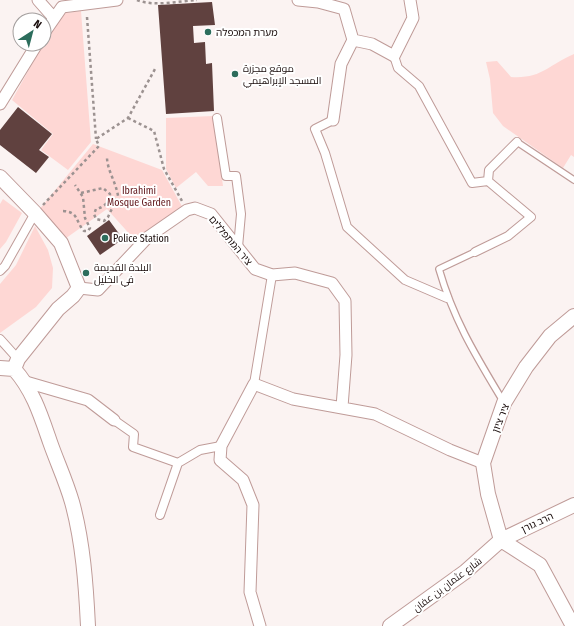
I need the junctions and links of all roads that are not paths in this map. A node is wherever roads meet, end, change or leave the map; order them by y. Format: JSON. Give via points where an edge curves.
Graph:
{"nodes":[{"id":1,"x":38,"y":0,"type":"edge"},
{"id":2,"x":117,"y":0,"type":"edge"},
{"id":3,"x":298,"y":0,"type":"edge"},
{"id":4,"x":410,"y":0,"type":"edge"},
{"id":5,"x":54,"y":17,"type":"junction"},
{"id":6,"x":52,"y":20,"type":"edge"},
{"id":7,"x":353,"y":40,"type":"junction"},
{"id":8,"x":32,"y":52,"type":"edge"},
{"id":9,"x":394,"y":56,"type":"junction"},
{"id":10,"x":0,"y":104,"type":"edge"},
{"id":11,"x":217,"y":118,"type":"dead end"},
{"id":12,"x":333,"y":120,"type":"joint"},
{"id":13,"x":516,"y":142,"type":"joint"},
{"id":14,"x":0,"y":177,"type":"edge"},
{"id":15,"x":574,"y":180,"type":"edge"},
{"id":16,"x":488,"y":181,"type":"junction"},
{"id":17,"x":35,"y":213,"type":"junction"},
{"id":18,"x":238,"y":247,"type":"junction"},
{"id":19,"x":475,"y":252,"type":"joint"},
{"id":20,"x":0,"y":271,"type":"edge"},
{"id":21,"x":272,"y":275,"type":"junction"},
{"id":22,"x":79,"y":288,"type":"junction"},
{"id":23,"x":447,"y":298,"type":"junction"},
{"id":24,"x":574,"y":316,"type":"edge"},
{"id":25,"x":0,"y":339,"type":"edge"},
{"id":26,"x":16,"y":364,"type":"junction"},
{"id":27,"x":0,"y":368,"type":"edge"},
{"id":28,"x":26,"y":382,"type":"junction"},
{"id":29,"x":254,"y":384,"type":"junction"},
{"id":30,"x":504,"y":403,"type":"junction"},
{"id":31,"x":342,"y":407,"type":"junction"},
{"id":32,"x":114,"y":420,"type":"joint"},
{"id":33,"x":221,"y":446,"type":"junction"},
{"id":34,"x":178,"y":463,"type":"junction"},
{"id":35,"x":483,"y":463,"type":"junction"},
{"id":36,"x":574,"y":505,"type":"edge"},
{"id":37,"x":160,"y":515,"type":"dead end"},
{"id":38,"x":501,"y":540,"type":"junction"},
{"id":39,"x":88,"y":626,"type":"edge"},
{"id":40,"x":260,"y":626,"type":"edge"},
{"id":41,"x":390,"y":626,"type":"edge"},
{"id":42,"x":573,"y":626,"type":"edge"}],
"edges":[{"from":1,"to":5,"type":"street"},
{"from":2,"to":5,"type":"street","via":[[62,7]]},
{"from":3,"to":7,"type":"street","via":[[344,9]]},
{"from":4,"to":9,"type":"street","via":[[413,18]]},
{"from":5,"to":6,"type":"street"},
{"from":7,"to":9,"type":"street","via":[[372,44]]},
{"from":7,"to":12,"type":"street","via":[[341,64]]},
{"from":8,"to":10,"type":"street"},
{"from":9,"to":16,"type":"street","via":[[398,68],[419,86],[472,183]]},
{"from":11,"to":18,"type":"street","via":[[226,176],[236,176],[241,214]]},
{"from":12,"to":23,"type":"street","via":[[315,129],[325,153],[347,227],[405,280]]},
{"from":13,"to":15,"type":"lane"},
{"from":13,"to":16,"type":"street","via":[[489,170]]},
{"from":14,"to":17,"type":"street"},
{"from":16,"to":19,"type":"street","via":[[531,217],[508,236]]},
{"from":17,"to":20,"type":"street"},
{"from":17,"to":22,"type":"street","via":[[61,243]]},
{"from":18,"to":21,"type":"street","name":"ציר המתפללים","via":[[254,269]]},
{"from":18,"to":22,"type":"street","name":"ציר המתפללים","via":[[211,214],[195,208],[187,210],[148,237],[98,290]]},
{"from":19,"to":23,"type":"lane","via":[[439,269]]},
{"from":21,"to":29,"type":"street"},
{"from":21,"to":31,"type":"street","name":"ציר המתפללים","via":[[295,273],[332,283],[345,301],[346,355]]},
{"from":22,"to":26,"type":"street","via":[[58,309]]},
{"from":23,"to":30,"type":"lane","via":[[462,332]]},
{"from":24,"to":30,"type":"street","name":"ציר ציון","via":[[550,336],[526,367]]},
{"from":25,"to":26,"type":"street"},
{"from":26,"to":27,"type":"street"},
{"from":26,"to":28,"type":"street"},
{"from":28,"to":32,"type":"street","via":[[88,400]]},
{"from":28,"to":39,"type":"street","via":[[64,477],[75,512]]},
{"from":29,"to":31,"type":"street","via":[[293,399]]},
{"from":29,"to":33,"type":"street"},
{"from":30,"to":35,"type":"street","name":"ציר ציון"},
{"from":31,"to":35,"type":"street","via":[[375,414]]},
{"from":32,"to":34,"type":"street","via":[[134,434],[133,447]]},
{"from":33,"to":34,"type":"street","via":[[200,450]]},
{"from":33,"to":40,"type":"street","via":[[220,460],[243,480],[253,505],[250,592]]},
{"from":34,"to":37,"type":"street"},
{"from":35,"to":38,"type":"street","name":"ציר ציון","via":[[488,494]]},
{"from":36,"to":38,"type":"street","name":"הרב גורן"},
{"from":38,"to":41,"type":"street","name":"شارع عثمان بن عفان","via":[[465,572]]},
{"from":38,"to":42,"type":"street","via":[[540,565]]}]}
